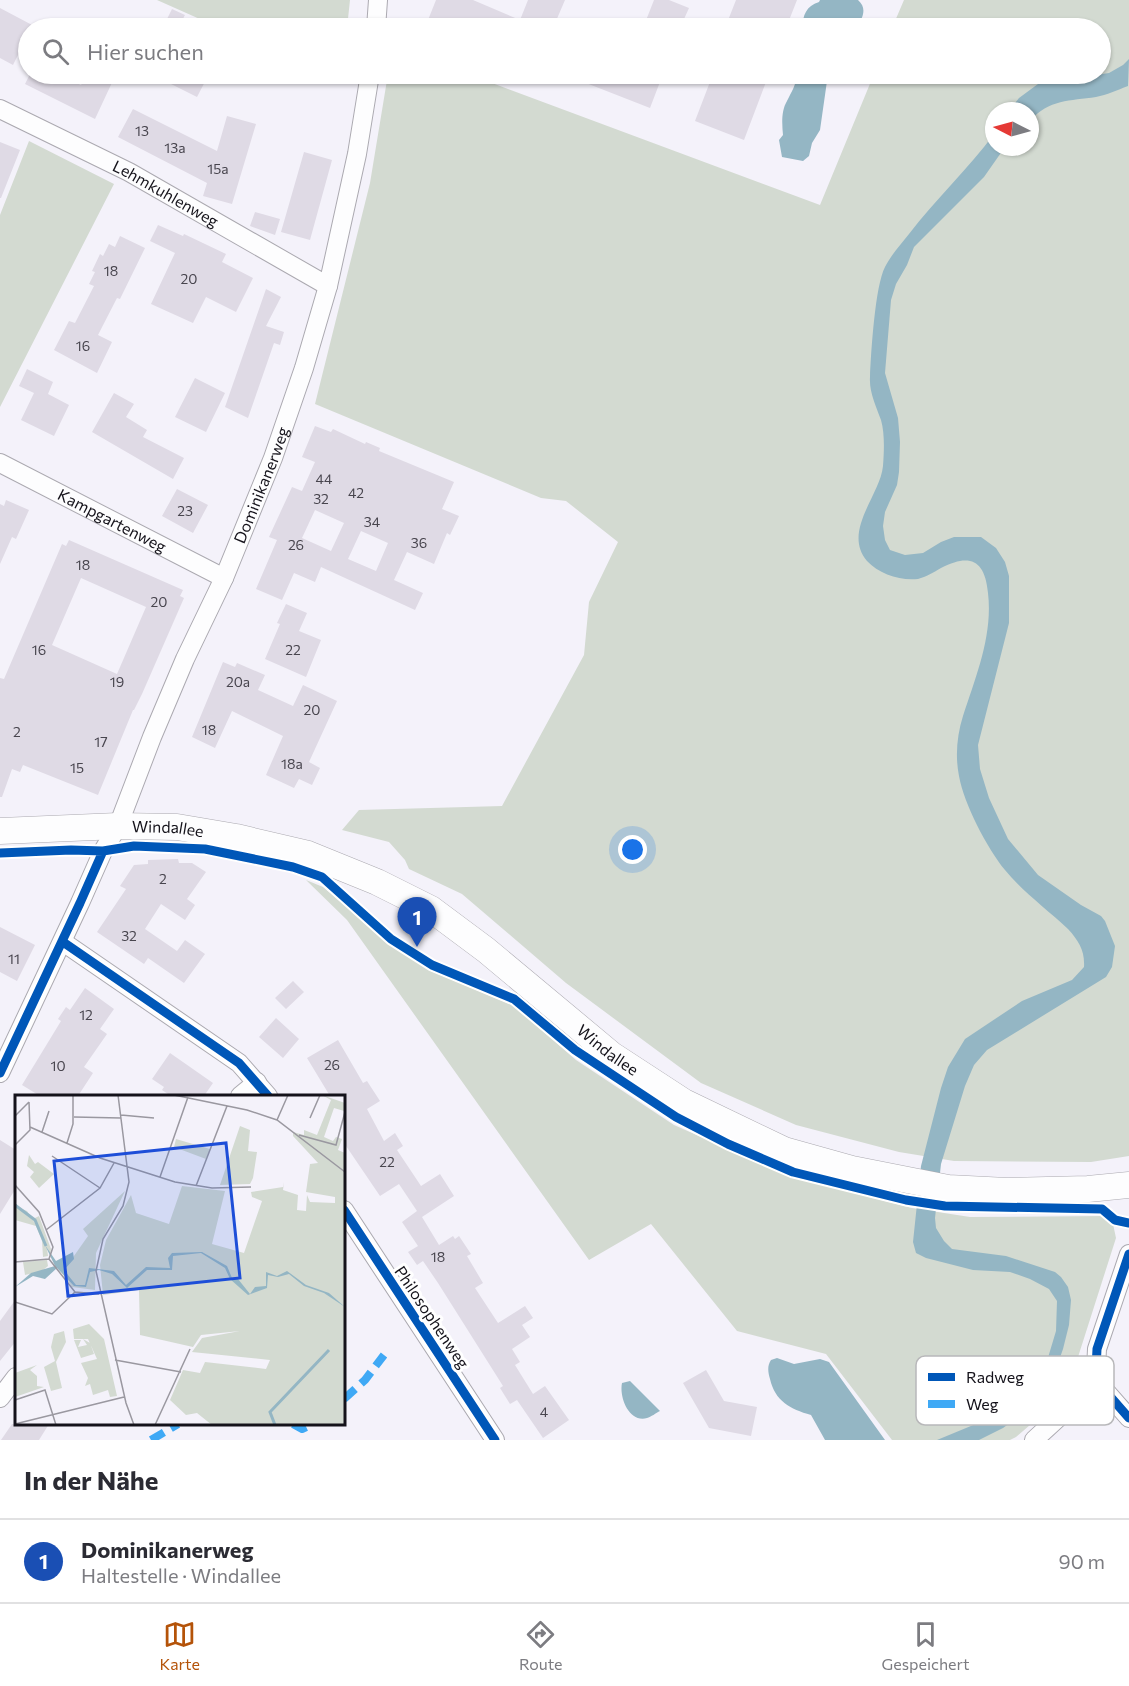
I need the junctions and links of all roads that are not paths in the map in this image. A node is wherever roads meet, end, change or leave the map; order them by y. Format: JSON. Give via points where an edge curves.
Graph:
{"nodes":[{"id":1,"x":378,"y":0,"type":"edge"},
{"id":2,"x":377,"y":18,"type":"edge"},
{"id":3,"x":368,"y":84,"type":"edge"},
{"id":4,"x":0,"y":109,"type":"edge"},
{"id":5,"x":328,"y":286,"type":"junction"},
{"id":6,"x":0,"y":463,"type":"edge"},
{"id":7,"x":224,"y":578,"type":"junction"},
{"id":8,"x":118,"y":826,"type":"junction"},
{"id":9,"x":0,"y":831,"type":"edge"},
{"id":10,"x":63,"y":942,"type":"junction"},
{"id":11,"x":0,"y":1073,"type":"edge"},
{"id":12,"x":257,"y":1082,"type":"junction"},
{"id":13,"x":241,"y":1095,"type":"edge"},
{"id":14,"x":267,"y":1095,"type":"edge"},
{"id":15,"x":1129,"y":1185,"type":"edge"},
{"id":16,"x":345,"y":1212,"type":"edge"},
{"id":17,"x":1129,"y":1254,"type":"edge"},
{"id":18,"x":1097,"y":1356,"type":"edge"},
{"id":19,"x":15,"y":1378,"type":"edge"},
{"id":20,"x":0,"y":1398,"type":"edge"},
{"id":21,"x":1114,"y":1401,"type":"edge"},
{"id":22,"x":1129,"y":1418,"type":"edge"},
{"id":23,"x":1050,"y":1425,"type":"edge"},
{"id":24,"x":495,"y":1440,"type":"edge"},
{"id":25,"x":1034,"y":1440,"type":"edge"}],
"edges":[{"from":1,"to":2,"type":"street"},
{"from":3,"to":5,"type":"street","name":"Dominikanerweg"},
{"from":4,"to":5,"type":"street","name":"Lehmkuhlenweg","via":[[129,172]]},
{"from":5,"to":7,"type":"street","name":"Dominikanerweg","via":[[273,458]]},
{"from":6,"to":7,"type":"street","name":"Kampgartenweg"},
{"from":7,"to":8,"type":"street","name":"Dominikanerweg","via":[[180,669]]},
{"from":8,"to":9,"type":"main road","name":"Windallee"},
{"from":8,"to":10,"type":"street","name":"Dominikanerweg"},
{"from":8,"to":15,"type":"main road","name":"Windallee","via":[[177,827],[236,837],[308,854],[377,882],[431,909],[612,1055],[684,1102],[784,1150],[852,1169],[948,1188],[1007,1191]]},
{"from":10,"to":11,"type":"street","name":"Dominikanerweg"},
{"from":10,"to":12,"type":"street","via":[[239,1063]]},
{"from":12,"to":13,"type":"street"},
{"from":12,"to":14,"type":"street"},
{"from":16,"to":24,"type":"street","name":"Philosophenweg"},
{"from":17,"to":18,"type":"street"},
{"from":19,"to":20,"type":"street"},
{"from":21,"to":22,"type":"street"},
{"from":23,"to":25,"type":"street"}]}
